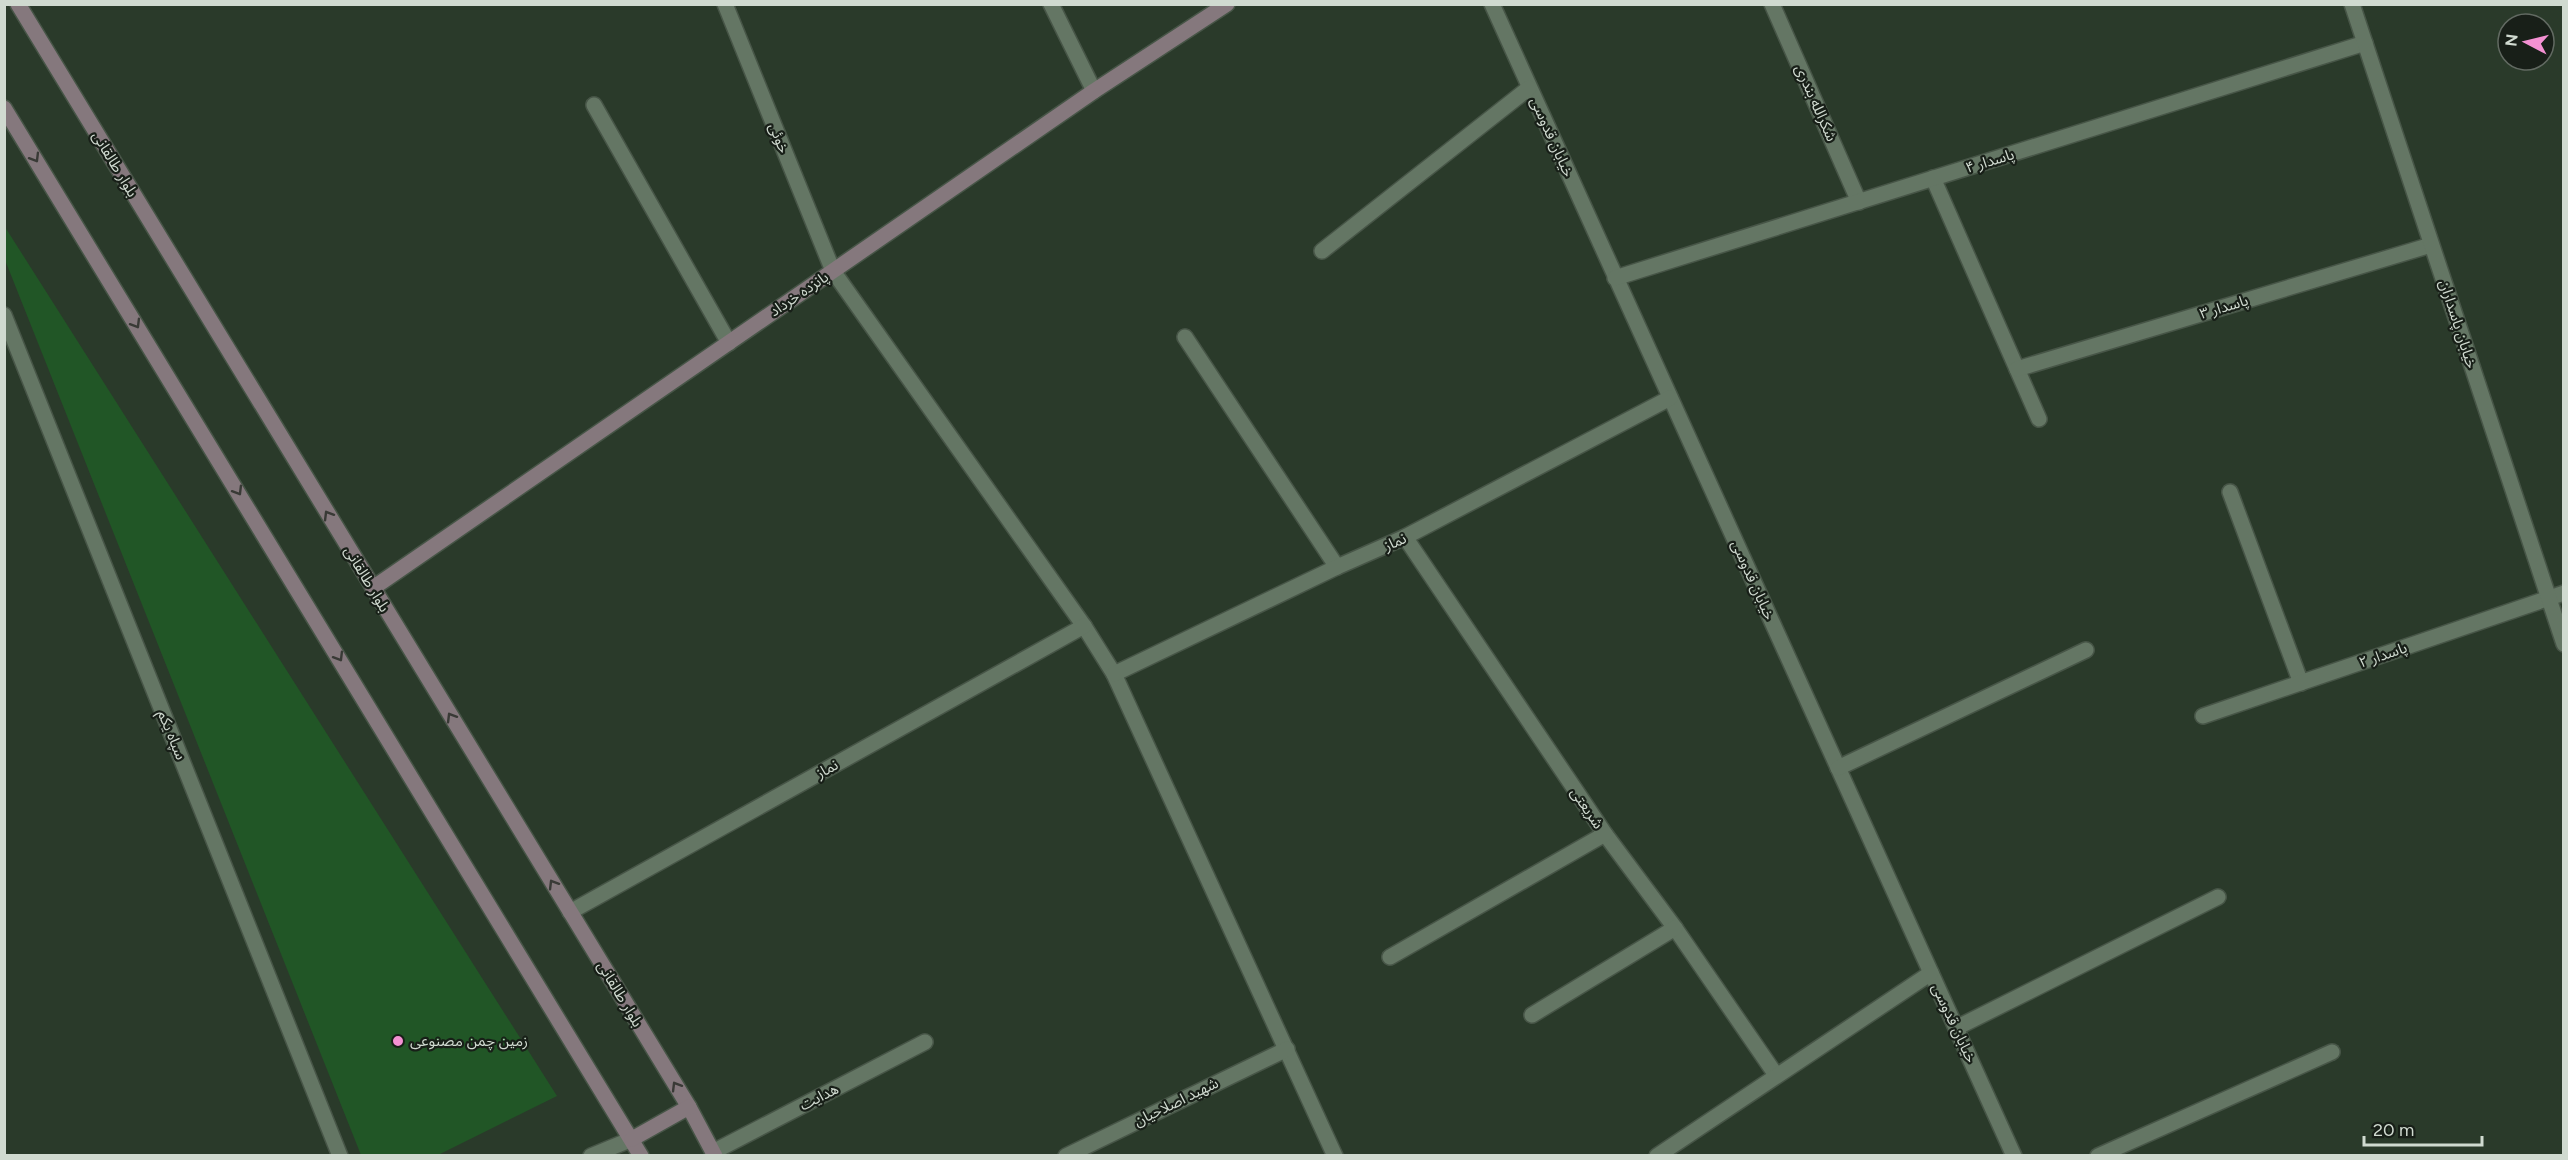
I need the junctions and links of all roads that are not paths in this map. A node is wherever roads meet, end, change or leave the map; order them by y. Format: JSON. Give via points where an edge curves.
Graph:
{"nodes":[{"id":1,"x":18,"y":4,"type":"edge"},
{"id":2,"x":725,"y":4,"type":"edge"},
{"id":3,"x":1051,"y":4,"type":"edge"},
{"id":4,"x":1227,"y":4,"type":"edge"},
{"id":5,"x":1492,"y":4,"type":"edge"},
{"id":6,"x":1772,"y":4,"type":"edge"},
{"id":7,"x":2352,"y":4,"type":"edge"},
{"id":8,"x":2365,"y":43,"type":"junction"},
{"id":9,"x":1530,"y":88,"type":"junction"},
{"id":10,"x":1094,"y":92,"type":"junction"},
{"id":11,"x":594,"y":105,"type":"dead end"},
{"id":12,"x":4,"y":108,"type":"edge"},
{"id":13,"x":1933,"y":178,"type":"junction"},
{"id":14,"x":1859,"y":202,"type":"junction"},
{"id":15,"x":2431,"y":245,"type":"junction"},
{"id":16,"x":1322,"y":251,"type":"dead end"},
{"id":17,"x":833,"y":271,"type":"junction"},
{"id":18,"x":1616,"y":278,"type":"junction"},
{"id":19,"x":4,"y":315,"type":"edge"},
{"id":20,"x":1185,"y":337,"type":"dead end"},
{"id":21,"x":729,"y":343,"type":"junction"},
{"id":22,"x":2017,"y":369,"type":"junction"},
{"id":23,"x":1670,"y":398,"type":"junction"},
{"id":24,"x":2039,"y":419,"type":"dead end"},
{"id":25,"x":2230,"y":492,"type":"dead end"},
{"id":26,"x":1405,"y":537,"type":"junction"},
{"id":27,"x":1337,"y":567,"type":"junction"},
{"id":28,"x":373,"y":588,"type":"junction"},
{"id":29,"x":2564,"y":593,"type":"edge"},
{"id":30,"x":2548,"y":598,"type":"junction"},
{"id":31,"x":1084,"y":626,"type":"junction"},
{"id":32,"x":2564,"y":644,"type":"edge"},
{"id":33,"x":2086,"y":650,"type":"dead end"},
{"id":34,"x":1114,"y":674,"type":"junction"},
{"id":35,"x":2301,"y":682,"type":"junction"},
{"id":36,"x":2203,"y":716,"type":"dead end"},
{"id":37,"x":1838,"y":768,"type":"junction"},
{"id":38,"x":1605,"y":834,"type":"junction"},
{"id":39,"x":2218,"y":897,"type":"dead end"},
{"id":40,"x":570,"y":912,"type":"junction"},
{"id":41,"x":1676,"y":928,"type":"junction"},
{"id":42,"x":1390,"y":957,"type":"dead end"},
{"id":43,"x":1931,"y":973,"type":"junction"},
{"id":44,"x":1532,"y":1015,"type":"dead end"},
{"id":45,"x":1956,"y":1028,"type":"junction"},
{"id":46,"x":925,"y":1042,"type":"dead end"},
{"id":47,"x":1287,"y":1049,"type":"junction"},
{"id":48,"x":2332,"y":1052,"type":"dead end"},
{"id":49,"x":1776,"y":1074,"type":"junction"},
{"id":50,"x":689,"y":1107,"type":"junction"},
{"id":51,"x":632,"y":1139,"type":"junction"},
{"id":52,"x":714,"y":1154,"type":"edge"},
{"id":53,"x":340,"y":1155,"type":"edge"},
{"id":54,"x":591,"y":1155,"type":"edge"},
{"id":55,"x":641,"y":1155,"type":"edge"},
{"id":56,"x":1066,"y":1155,"type":"edge"},
{"id":57,"x":1335,"y":1155,"type":"edge"},
{"id":58,"x":1657,"y":1155,"type":"edge"},
{"id":59,"x":2014,"y":1155,"type":"edge"},
{"id":60,"x":2098,"y":1155,"type":"edge"}],
"edges":[{"from":28,"to":1,"type":"main road","name":"بلوار طالقانی","one_way":true},
{"from":2,"to":17,"type":"street","name":"خوئی"},
{"from":3,"to":10,"type":"street"},
{"from":4,"to":10,"type":"main road","name":"پانزده خرداد"},
{"from":5,"to":9,"type":"street","name":"خیابان قدوسی"},
{"from":6,"to":14,"type":"street","name":"شکرالله بندری"},
{"from":7,"to":8,"type":"street","name":"خیابان پاسداران"},
{"from":8,"to":13,"type":"street","name":"پاسدار ۴"},
{"from":8,"to":15,"type":"street","name":"خیابان پاسداران"},
{"from":9,"to":16,"type":"street"},
{"from":9,"to":18,"type":"street","name":"خیابان قدوسی"},
{"from":10,"to":17,"type":"main road","name":"پانزده خرداد"},
{"from":11,"to":21,"type":"street"},
{"from":12,"to":51,"type":"main road","one_way":true},
{"from":13,"to":14,"type":"street","name":"پاسدار ۴"},
{"from":13,"to":22,"type":"street"},
{"from":14,"to":18,"type":"street","name":"پاسدار ۴"},
{"from":15,"to":22,"type":"street","name":"پاسدار ۳"},
{"from":15,"to":30,"type":"street","name":"خیابان پاسداران"},
{"from":17,"to":21,"type":"main road","name":"پانزده خرداد"},
{"from":17,"to":31,"type":"street","name":"خوئی"},
{"from":18,"to":23,"type":"street","name":"خیابان قدوسی"},
{"from":19,"to":53,"type":"street","name":"سپاه یکم"},
{"from":20,"to":27,"type":"street"},
{"from":21,"to":28,"type":"main road","name":"پانزده خرداد"},
{"from":22,"to":24,"type":"street"},
{"from":23,"to":26,"type":"street","name":"نماز"},
{"from":23,"to":37,"type":"street","name":"خیابان قدوسی"},
{"from":25,"to":35,"type":"street"},
{"from":26,"to":27,"type":"street","name":"نماز"},
{"from":26,"to":38,"type":"street","name":"شریعتی"},
{"from":27,"to":34,"type":"street","name":"نماز"},
{"from":40,"to":28,"type":"main road","name":"بلوار طالقانی","one_way":true},
{"from":29,"to":30,"type":"street","name":"پاسدار ۲"},
{"from":30,"to":32,"type":"street","name":"خیابان پاسداران"},
{"from":30,"to":35,"type":"street","name":"پاسدار ۲"},
{"from":31,"to":34,"type":"street","name":"خوئی"},
{"from":31,"to":40,"type":"street","name":"نماز"},
{"from":33,"to":37,"type":"street"},
{"from":34,"to":47,"type":"street","name":"خوئی"},
{"from":35,"to":36,"type":"street","name":"پاسدار ۲"},
{"from":37,"to":43,"type":"street","name":"خیابان قدوسی"},
{"from":38,"to":41,"type":"street","name":"شریعتی"},
{"from":38,"to":42,"type":"street"},
{"from":39,"to":45,"type":"street"},
{"from":50,"to":40,"type":"main road","name":"بلوار طالقانی","one_way":true},
{"from":41,"to":44,"type":"street"},
{"from":41,"to":49,"type":"street","name":"شریعتی"},
{"from":43,"to":45,"type":"street","name":"خیابان قدوسی"},
{"from":43,"to":49,"type":"street"},
{"from":45,"to":59,"type":"street","name":"خیابان قدوسی"},
{"from":46,"to":52,"type":"street","name":"هدایت"},
{"from":47,"to":56,"type":"street","name":"شهید اصلاحیان"},
{"from":47,"to":57,"type":"street","name":"خوئی"},
{"from":48,"to":60,"type":"street"},
{"from":49,"to":58,"type":"street"},
{"from":50,"to":51,"type":"main road"},
{"from":50,"to":52,"type":"main road","name":"بلوار طالقانی"},
{"from":51,"to":54,"type":"street"},
{"from":51,"to":55,"type":"main road"}]}
